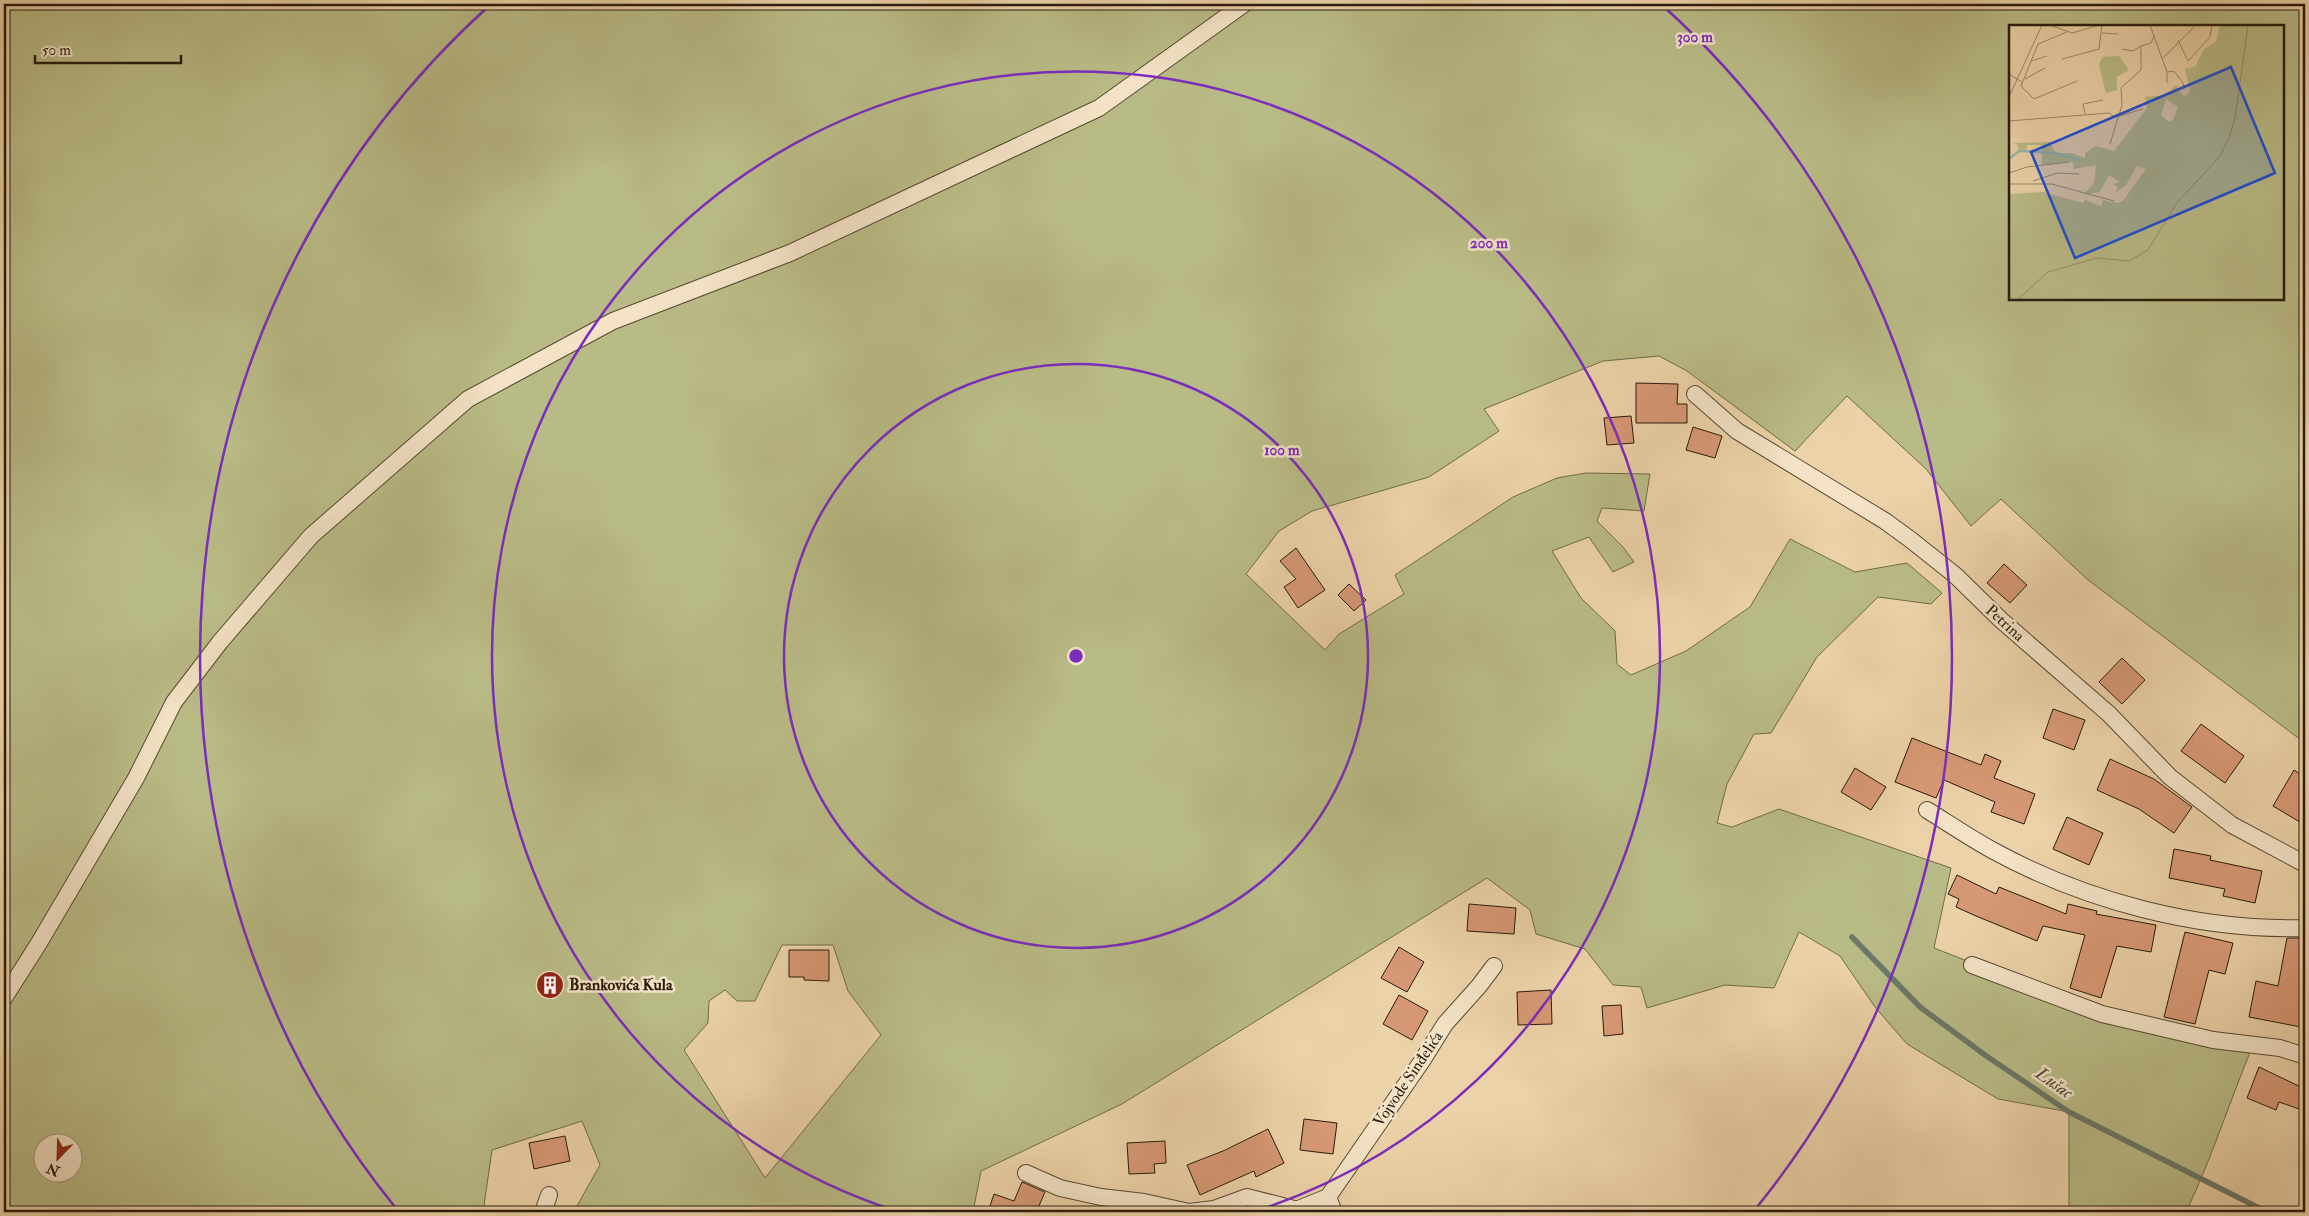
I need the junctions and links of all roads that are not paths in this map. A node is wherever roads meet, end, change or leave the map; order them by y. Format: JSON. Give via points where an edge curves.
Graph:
{"nodes":[{"id":1,"x":1244,"y":4,"type":"edge"},
{"id":2,"x":1695,"y":394,"type":"dead end"},
{"id":3,"x":1927,"y":810,"type":"dead end"},
{"id":4,"x":2305,"y":864,"type":"edge"},
{"id":5,"x":2305,"y":928,"type":"edge"},
{"id":6,"x":1972,"y":964,"type":"dead end"},
{"id":7,"x":1494,"y":966,"type":"dead end"},
{"id":8,"x":4,"y":998,"type":"edge"},
{"id":9,"x":2305,"y":1056,"type":"edge"},
{"id":10,"x":1026,"y":1172,"type":"dead end"},
{"id":11,"x":549,"y":1195,"type":"dead end"},
{"id":12,"x":1328,"y":1197,"type":"junction"},
{"id":13,"x":1293,"y":1211,"type":"edge"},
{"id":14,"x":543,"y":1212,"type":"edge"},
{"id":15,"x":1334,"y":1212,"type":"edge"}],
"edges":[{"from":1,"to":8,"type":"street","via":[[1094,110],[790,254],[613,320],[468,399],[312,536],[220,642],[180,694],[136,778]]},
{"from":2,"to":4,"type":"street","name":"Petrina","via":[[1738,431],[1911,540],[2109,714],[2170,777],[2232,825]]},
{"from":3,"to":5,"type":"street","via":[[1992,850],[2061,882],[2134,906],[2208,922]]},
{"from":6,"to":9,"type":"street","via":[[2102,1014],[2213,1040],[2280,1048]]},
{"from":7,"to":12,"type":"street","name":"Vojvode Sinđelića","via":[[1444,1024]]},
{"from":10,"to":13,"type":"street","via":[[1060,1188],[1189,1212],[1214,1209],[1247,1197]]},
{"from":11,"to":14,"type":"street"},
{"from":12,"to":13,"type":"street"},
{"from":12,"to":15,"type":"street"}]}
